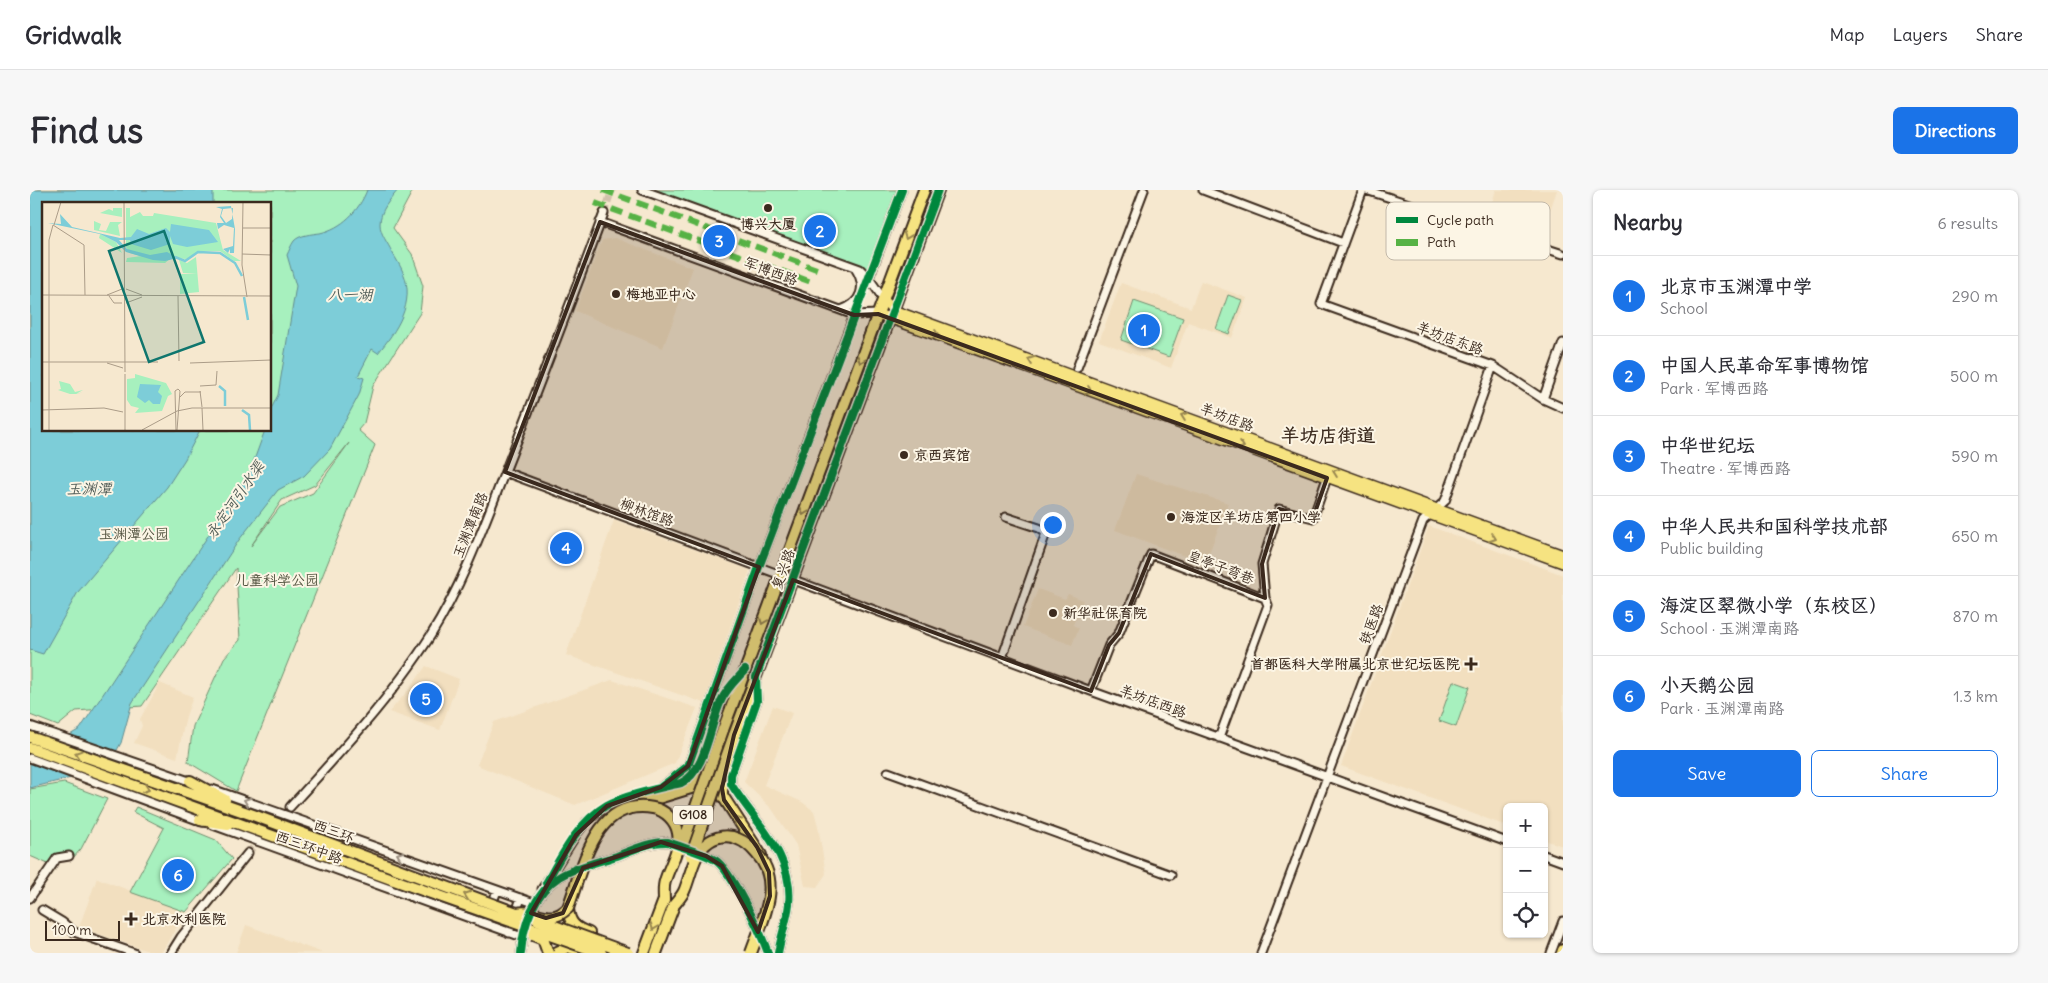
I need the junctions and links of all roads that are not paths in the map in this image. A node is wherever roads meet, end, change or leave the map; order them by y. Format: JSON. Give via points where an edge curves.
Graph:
{"nodes":[{"id":1,"x":642,"y":190,"type":"edge"},
{"id":2,"x":902,"y":190,"type":"edge"},
{"id":3,"x":924,"y":190,"type":"edge"},
{"id":4,"x":938,"y":190,"type":"edge"},
{"id":5,"x":1144,"y":190,"type":"edge"},
{"id":6,"x":1204,"y":190,"type":"edge"},
{"id":7,"x":1365,"y":190,"type":"edge"},
{"id":8,"x":1402,"y":202,"type":"edge"},
{"id":9,"x":604,"y":213,"type":"tunnel mouth"},
{"id":10,"x":600,"y":222,"type":"junction"},
{"id":11,"x":1343,"y":243,"type":"junction"},
{"id":12,"x":1550,"y":250,"type":"edge"},
{"id":13,"x":1563,"y":254,"type":"edge"},
{"id":14,"x":854,"y":267,"type":"junction"},
{"id":15,"x":869,"y":278,"type":"junction"},
{"id":16,"x":884,"y":300,"type":"junction"},
{"id":17,"x":840,"y":310,"type":"junction"},
{"id":18,"x":878,"y":314,"type":"junction"},
{"id":19,"x":892,"y":314,"type":"junction"},
{"id":20,"x":854,"y":315,"type":"junction"},
{"id":21,"x":1563,"y":343,"type":"edge"},
{"id":22,"x":1493,"y":366,"type":"junction"},
{"id":23,"x":1077,"y":368,"type":"dead end"},
{"id":24,"x":1543,"y":399,"type":"junction"},
{"id":25,"x":1563,"y":408,"type":"edge"},
{"id":26,"x":505,"y":472,"type":"junction"},
{"id":27,"x":1327,"y":478,"type":"junction"},
{"id":28,"x":1434,"y":512,"type":"junction"},
{"id":29,"x":1006,"y":518,"type":"dead end"},
{"id":30,"x":1563,"y":555,"type":"edge"},
{"id":31,"x":1563,"y":563,"type":"edge"},
{"id":32,"x":759,"y":567,"type":"junction"},
{"id":33,"x":781,"y":575,"type":"junction"},
{"id":34,"x":793,"y":580,"type":"junction"},
{"id":35,"x":1265,"y":598,"type":"junction"},
{"id":36,"x":1002,"y":658,"type":"junction"},
{"id":37,"x":744,"y":670,"type":"junction"},
{"id":38,"x":756,"y":677,"type":"junction"},
{"id":39,"x":1091,"y":691,"type":"junction"},
{"id":40,"x":30,"y":726,"type":"edge"},
{"id":41,"x":723,"y":730,"type":"junction"},
{"id":42,"x":734,"y":735,"type":"junction"},
{"id":43,"x":30,"y":737,"type":"edge"},
{"id":44,"x":1219,"y":738,"type":"junction"},
{"id":45,"x":31,"y":752,"type":"edge"},
{"id":46,"x":888,"y":772,"type":"dead end"},
{"id":47,"x":1326,"y":776,"type":"junction"},
{"id":48,"x":190,"y":781,"type":"junction"},
{"id":49,"x":661,"y":788,"type":"junction"},
{"id":50,"x":290,"y":807,"type":"tunnel mouth"},
{"id":51,"x":628,"y":808,"type":"junction"},
{"id":52,"x":252,"y":815,"type":"junction"},
{"id":53,"x":200,"y":820,"type":"junction"},
{"id":54,"x":246,"y":826,"type":"junction"},
{"id":55,"x":1503,"y":841,"type":"edge"},
{"id":56,"x":248,"y":853,"type":"tunnel mouth"},
{"id":57,"x":70,"y":856,"type":"dead end"},
{"id":58,"x":1548,"y":856,"type":"edge"},
{"id":59,"x":764,"y":860,"type":"junction"},
{"id":60,"x":1563,"y":862,"type":"edge"},
{"id":61,"x":1172,"y":875,"type":"dead end"},
{"id":62,"x":498,"y":890,"type":"junction"},
{"id":63,"x":30,"y":898,"type":"edge"},
{"id":64,"x":521,"y":898,"type":"junction"},
{"id":65,"x":664,"y":900,"type":"junction"},
{"id":66,"x":534,"y":903,"type":"junction"},
{"id":67,"x":674,"y":905,"type":"junction"},
{"id":68,"x":568,"y":908,"type":"junction"},
{"id":69,"x":42,"y":910,"type":"dead end"},
{"id":70,"x":516,"y":918,"type":"junction"},
{"id":71,"x":1563,"y":921,"type":"edge"},
{"id":72,"x":486,"y":924,"type":"junction"},
{"id":73,"x":510,"y":933,"type":"junction"},
{"id":74,"x":522,"y":937,"type":"junction"},
{"id":75,"x":603,"y":949,"type":"edge"},
{"id":76,"x":134,"y":953,"type":"edge"},
{"id":77,"x":171,"y":953,"type":"edge"},
{"id":78,"x":517,"y":953,"type":"edge"},
{"id":79,"x":521,"y":953,"type":"edge"},
{"id":80,"x":548,"y":953,"type":"edge"},
{"id":81,"x":555,"y":953,"type":"edge"},
{"id":82,"x":586,"y":953,"type":"edge"},
{"id":83,"x":628,"y":953,"type":"edge"},
{"id":84,"x":644,"y":953,"type":"edge"},
{"id":85,"x":656,"y":953,"type":"edge"},
{"id":86,"x":751,"y":953,"type":"edge"},
{"id":87,"x":768,"y":953,"type":"edge"},
{"id":88,"x":778,"y":953,"type":"edge"},
{"id":89,"x":1260,"y":953,"type":"edge"},
{"id":90,"x":1551,"y":953,"type":"edge"}],
"edges":[{"from":1,"to":14,"type":"street"},
{"from":2,"to":15,"type":"street"},
{"from":3,"to":16,"type":"highway","name":"复兴路","number":"G108","one_way":true},
{"from":4,"to":19,"type":"highway","name":"复兴路","number":"G108"},
{"from":5,"to":23,"type":"street"},
{"from":6,"to":11,"type":"street"},
{"from":7,"to":8,"type":"street"},
{"from":7,"to":11,"type":"street"},
{"from":9,"to":10,"type":"street","name":"玉渊潭南路"},
{"from":10,"to":17,"type":"street","name":"军博西路","one_way":true},
{"from":10,"to":26,"type":"street","name":"玉渊潭南路"},
{"from":11,"to":22,"type":"street","name":"羊坊店东路","via":[[1321,304]]},
{"from":12,"to":13,"type":"street"},
{"from":14,"to":15,"type":"street"},
{"from":14,"to":17,"type":"street","via":[[860,276],[862,291],[854,304]]},
{"from":15,"to":16,"type":"street"},
{"from":16,"to":18,"type":"highway","name":"复兴路","number":"G108"},
{"from":16,"to":19,"type":"main road","name":"羊坊店路"},
{"from":17,"to":20,"type":"street","name":"军博西路"},
{"from":18,"to":19,"type":"main road"},
{"from":18,"to":20,"type":"street","name":"军博西路"},
{"from":18,"to":33,"type":"highway","name":"复兴路","number":"G108","one_way":true},
{"from":19,"to":27,"type":"main road","name":"羊坊店路","one_way":true},
{"from":28,"to":19,"type":"main road","name":"羊坊店路","one_way":true},
{"from":19,"to":34,"type":"highway","name":"复兴路","number":"G108"},
{"from":20,"to":32,"type":"street","name":"复兴路"},
{"from":21,"to":24,"type":"street"},
{"from":22,"to":24,"type":"street","name":"羊坊店东路"},
{"from":22,"to":28,"type":"street","name":"铁医路","via":[[1445,501]]},
{"from":24,"to":25,"type":"street","name":"羊坊店东路"},
{"from":26,"to":32,"type":"street","name":"柳林馆路"},
{"from":26,"to":50,"type":"street","name":"玉渊潭南路","via":[[464,573],[430,636],[344,750]]},
{"from":27,"to":28,"type":"main road","name":"羊坊店路"},
{"from":27,"to":35,"type":"street","name":"皇亭子弯巷","via":[[1313,518],[1279,509],[1262,564]]},
{"from":28,"to":30,"type":"main road","name":"羊坊店路"},
{"from":28,"to":31,"type":"main road","name":"羊坊店路","one_way":true},
{"from":28,"to":47,"type":"street","name":"铁医路","via":[[1423,521]]},
{"from":29,"to":36,"type":"street","via":[[1046,533]]},
{"from":32,"to":33,"type":"street","name":"柳林馆路"},
{"from":32,"to":49,"type":"street","name":"复兴路","via":[[688,766]]},
{"from":33,"to":34,"type":"street","name":"柳林馆路"},
{"from":33,"to":37,"type":"highway","name":"复兴路","number":"G108","one_way":true},
{"from":34,"to":36,"type":"street","name":"羊坊店西路"},
{"from":34,"to":38,"type":"highway","name":"复兴路","number":"G108"},
{"from":35,"to":39,"type":"street","name":"皇亭子弯巷","via":[[1150,554],[1120,633],[1109,645]]},
{"from":35,"to":44,"type":"street","via":[[1268,605]]},
{"from":36,"to":39,"type":"street","name":"羊坊店西路"},
{"from":37,"to":41,"type":"highway","name":"复兴路","number":"G108"},
{"from":37,"to":49,"type":"street","name":"复兴路","via":[[720,703],[695,772],[687,780]]},
{"from":38,"to":42,"type":"highway","name":"复兴路","number":"G108"},
{"from":38,"to":88,"type":"street","name":"复兴路","via":[[757,700],[731,775],[731,784],[786,866],[789,902]]},
{"from":39,"to":44,"type":"street","name":"羊坊店西路"},
{"from":40,"to":48,"type":"street","name":"西三环中路"},
{"from":41,"to":51,"type":"highway","bridge":true,"via":[[713,743],[695,785]]},
{"from":41,"to":65,"type":"highway","name":"复兴路","number":"G108","bridge":true},
{"from":59,"to":42,"type":"highway","one_way":true,"bridge":true,"via":[[722,795]]},
{"from":42,"to":67,"type":"highway","name":"复兴路","number":"G108","bridge":true},
{"from":52,"to":43,"type":"highway","name":"西三环","one_way":true},
{"from":44,"to":47,"type":"street","name":"羊坊店西路"},
{"from":45,"to":53,"type":"street","name":"西三环中路","via":[[88,780]]},
{"from":45,"to":54,"type":"highway","name":"西三环","one_way":true,"via":[[100,773]]},
{"from":46,"to":61,"type":"street"},
{"from":47,"to":55,"type":"street","name":"羊坊店西路"},
{"from":47,"to":89,"type":"street","name":"铁医路"},
{"from":48,"to":52,"type":"highway"},
{"from":62,"to":48,"type":"street","name":"西三环中路","one_way":true},
{"from":49,"to":66,"type":"street","name":"复兴路","via":[[614,802],[586,822]]},
{"from":51,"to":65,"type":"highway","bridge":true,"via":[[659,810],[670,817],[677,829],[678,843],[664,883]]},
{"from":51,"to":68,"type":"highway","bridge":true,"via":[[612,816],[599,829]]},
{"from":70,"to":52,"type":"highway","name":"西三环","one_way":true,"bridge":true,"via":[[398,869]]},
{"from":53,"to":54,"type":"highway"},
{"from":53,"to":72,"type":"street","name":"西三环中路"},
{"from":54,"to":70,"type":"highway","name":"西三环","bridge":true,"via":[[394,880]]},
{"from":56,"to":77,"type":"street"},
{"from":57,"to":63,"type":"street","via":[[56,858]]},
{"from":58,"to":60,"type":"street"},
{"from":59,"to":67,"type":"highway","bridge":true,"via":[[739,839],[727,836],[710,840],[700,850],[684,891]]},
{"from":59,"to":86,"type":"highway","bridge":true,"via":[[769,872],[770,896]]},
{"from":62,"to":64,"type":"street","name":"西三环中路"},
{"from":62,"to":72,"type":"street"},
{"from":64,"to":66,"type":"street","name":"西三环中路"},
{"from":64,"to":73,"type":"street"},
{"from":65,"to":84,"type":"highway","name":"复兴路","number":"G108","one_way":true},
{"from":66,"to":74,"type":"street"},
{"from":66,"to":87,"type":"street","via":[[562,875],[656,842],[668,842],[706,856],[722,866]]},
{"from":67,"to":85,"type":"highway","name":"复兴路","number":"G108"},
{"from":68,"to":70,"type":"highway","bridge":true,"via":[[557,916],[541,917],[525,911]]},
{"from":68,"to":75,"type":"highway","via":[[574,927],[600,938]]},
{"from":69,"to":76,"type":"street","via":[[74,932]]},
{"from":70,"to":75,"type":"highway","name":"西三环","bridge":true},
{"from":70,"to":80,"type":"highway","bridge":true,"via":[[520,930],[543,939]]},
{"from":71,"to":90,"type":"street"},
{"from":72,"to":73,"type":"street","name":"西三环中路"},
{"from":73,"to":74,"type":"street","name":"西三环中路"},
{"from":74,"to":78,"type":"street"},
{"from":74,"to":79,"type":"street"},
{"from":75,"to":83,"type":"highway","name":"西三环","bridge":true},
{"from":81,"to":82,"type":"highway","via":[[568,947]]}]}
